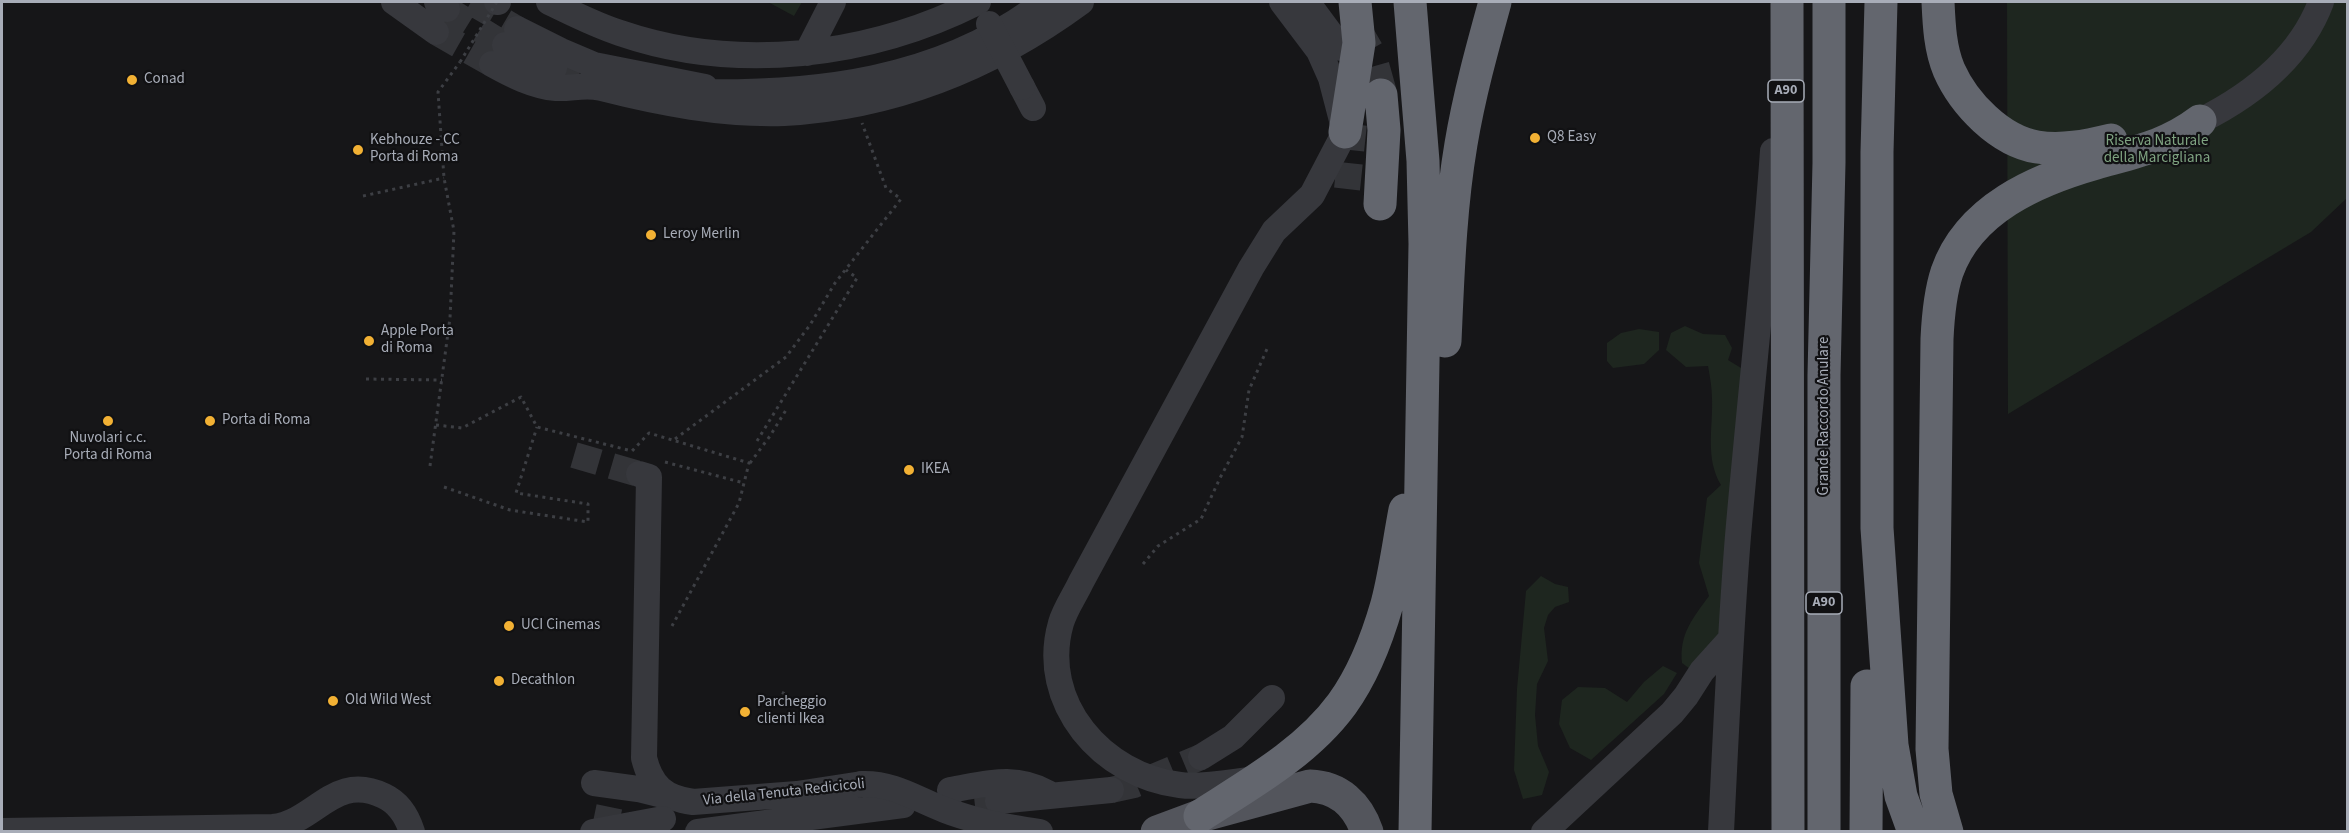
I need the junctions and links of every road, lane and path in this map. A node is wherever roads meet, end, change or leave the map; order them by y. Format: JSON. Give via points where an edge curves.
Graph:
{"nodes":[{"id":1,"x":394,"y":2,"type":"edge"},
{"id":2,"x":497,"y":2,"type":"edge"},
{"id":3,"x":549,"y":2,"type":"edge"},
{"id":4,"x":833,"y":2,"type":"edge"},
{"id":5,"x":1044,"y":2,"type":"edge"},
{"id":6,"x":1081,"y":2,"type":"edge"},
{"id":7,"x":1281,"y":2,"type":"edge"},
{"id":8,"x":1307,"y":2,"type":"edge"},
{"id":9,"x":1410,"y":2,"type":"edge"},
{"id":10,"x":1495,"y":2,"type":"edge"},
{"id":11,"x":1786,"y":2,"type":"edge"},
{"id":12,"x":1829,"y":2,"type":"edge"},
{"id":13,"x":1881,"y":2,"type":"edge"},
{"id":14,"x":1938,"y":2,"type":"edge"},
{"id":15,"x":2321,"y":2,"type":"edge"},
{"id":16,"x":1343,"y":3,"type":"edge"},
{"id":17,"x":982,"y":9,"type":"edge"},
{"id":18,"x":440,"y":14,"type":"tunnel mouth"},
{"id":19,"x":505,"y":46,"type":"junction"},
{"id":20,"x":1341,"y":48,"type":"tunnel mouth"},
{"id":21,"x":807,"y":53,"type":"junction"},
{"id":22,"x":554,"y":68,"type":"tunnel mouth"},
{"id":23,"x":674,"y":92,"type":"dead end"},
{"id":24,"x":729,"y":92,"type":"junction"},
{"id":25,"x":1382,"y":95,"type":"tunnel mouth"},
{"id":26,"x":1027,"y":97,"type":"dead end"},
{"id":27,"x":858,"y":113,"type":"dead end"},
{"id":28,"x":2200,"y":121,"type":"junction"},
{"id":29,"x":1345,"y":132,"type":"junction"},
{"id":30,"x":444,"y":178,"type":"junction"},
{"id":31,"x":363,"y":196,"type":"dead end"},
{"id":32,"x":1380,"y":204,"type":"dead end"},
{"id":33,"x":846,"y":270,"type":"junction"},
{"id":34,"x":1267,"y":349,"type":"dead end"},
{"id":35,"x":366,"y":379,"type":"dead end"},
{"id":36,"x":442,"y":380,"type":"junction"},
{"id":37,"x":786,"y":410,"type":"dead end"},
{"id":38,"x":436,"y":425,"type":"junction"},
{"id":39,"x":537,"y":427,"type":"junction"},
{"id":40,"x":1421,"y":432,"type":"junction"},
{"id":41,"x":674,"y":440,"type":"junction"},
{"id":42,"x":757,"y":441,"type":"dead end"},
{"id":43,"x":749,"y":463,"type":"junction"},
{"id":44,"x":430,"y":465,"type":"dead end"},
{"id":45,"x":651,"y":471,"type":"joint"},
{"id":46,"x":744,"y":483,"type":"junction"},
{"id":47,"x":444,"y":487,"type":"dead end"},
{"id":48,"x":1877,"y":528,"type":"junction"},
{"id":49,"x":1143,"y":564,"type":"dead end"},
{"id":50,"x":672,"y":626,"type":"dead end"},
{"id":51,"x":1730,"y":640,"type":"junction"},
{"id":52,"x":786,"y":688,"type":"dead end"},
{"id":53,"x":1272,"y":698,"type":"dead end"},
{"id":54,"x":779,"y":701,"type":"dead end"},
{"id":55,"x":1201,"y":757,"type":"tunnel mouth"},
{"id":56,"x":1258,"y":779,"type":"junction"},
{"id":57,"x":594,"y":783,"type":"dead end"},
{"id":58,"x":1417,"y":783,"type":"junction"},
{"id":59,"x":950,"y":790,"type":"dead end"},
{"id":60,"x":1111,"y":790,"type":"tunnel mouth"},
{"id":61,"x":796,"y":794,"type":"junction"},
{"id":62,"x":1054,"y":796,"type":"junction"},
{"id":63,"x":679,"y":800,"type":"junction"},
{"id":64,"x":998,"y":801,"type":"tunnel mouth"},
{"id":65,"x":1200,"y":816,"type":"junction"},
{"id":66,"x":2,"y":831,"type":"edge"},
{"id":67,"x":411,"y":831,"type":"edge"},
{"id":68,"x":593,"y":831,"type":"edge"},
{"id":69,"x":698,"y":831,"type":"edge"},
{"id":70,"x":749,"y":831,"type":"edge"},
{"id":71,"x":1040,"y":831,"type":"edge"},
{"id":72,"x":1157,"y":831,"type":"edge"},
{"id":73,"x":1367,"y":831,"type":"edge"},
{"id":74,"x":1416,"y":831,"type":"edge"},
{"id":75,"x":1544,"y":831,"type":"edge"},
{"id":76,"x":1721,"y":831,"type":"edge"},
{"id":77,"x":1788,"y":831,"type":"edge"},
{"id":78,"x":1824,"y":831,"type":"edge"},
{"id":79,"x":1866,"y":831,"type":"edge"},
{"id":80,"x":1914,"y":831,"type":"edge"},
{"id":81,"x":1947,"y":831,"type":"edge"}],
"edges":[{"from":1,"to":18,"type":"street"},
{"from":2,"to":30,"type":"path","bridge":true,"via":[[438,92]]},
{"from":3,"to":21,"type":"street","via":[[606,28],[660,44],[750,55]]},
{"from":4,"to":21,"type":"street"},
{"from":5,"to":24,"type":"street","via":[[953,54],[902,72],[795,91]]},
{"from":6,"to":19,"type":"street","via":[[1008,49],[947,78],[844,106],[785,113],[679,105],[589,86],[555,88],[525,80]]},
{"from":7,"to":29,"type":"street","via":[[1319,51],[1331,78]]},
{"from":8,"to":20,"type":"street"},
{"from":9,"to":40,"type":"highway","via":[[1425,206]]},
{"from":10,"to":58,"type":"highway","via":[[1468,104],[1453,207]]},
{"from":11,"to":51,"type":"street"},
{"from":11,"to":77,"type":"highway","number":"A90"},
{"from":12,"to":78,"type":"highway","name":"Grande Raccordo Anulare","number":"A90"},
{"from":13,"to":48,"type":"highway"},
{"from":14,"to":28,"type":"highway","via":[[1942,46],[1954,79],[1980,113],[2017,141],[2039,147],[2081,147]]},
{"from":15,"to":28,"type":"street","via":[[2303,35],[2274,71],[2252,92]]},
{"from":16,"to":29,"type":"highway","via":[[1359,42]]},
{"from":17,"to":21,"type":"street","via":[[862,44]]},
{"from":17,"to":26,"type":"street","bridge":true},
{"from":19,"to":22,"type":"street"},
{"from":19,"to":24,"type":"street","via":[[561,51],[594,65]]},
{"from":23,"to":24,"type":"street"},
{"from":25,"to":32,"type":"highway"},
{"from":27,"to":33,"type":"path","via":[[886,188],[901,199]]},
{"from":28,"to":81,"type":"highway","via":[[2158,146],[2076,169],[2009,199],[1971,230],[1947,271],[1937,339],[1932,749],[1936,794]]},
{"from":29,"to":56,"type":"street","via":[[1312,195],[1274,231],[1251,268],[1061,623],[1056,662],[1060,688],[1072,715],[1097,748],[1124,767],[1155,781],[1183,786]]},
{"from":30,"to":31,"type":"path"},
{"from":30,"to":36,"type":"path","via":[[454,231]]},
{"from":33,"to":41,"type":"path","via":[[786,357]]},
{"from":33,"to":42,"type":"path","via":[[857,278]]},
{"from":34,"to":49,"type":"path","via":[[1249,390],[1242,437],[1201,519],[1158,546]]},
{"from":35,"to":36,"type":"path"},
{"from":36,"to":38,"type":"path"},
{"from":37,"to":43,"type":"path"},
{"from":38,"to":39,"type":"path","via":[[462,428],[521,397]]},
{"from":38,"to":44,"type":"path"},
{"from":39,"to":41,"type":"path","via":[[632,451],[649,433]]},
{"from":39,"to":47,"type":"path","via":[[516,493],[588,504],[588,522],[510,510]]},
{"from":40,"to":56,"type":"highway","via":[[1387,603],[1362,670],[1342,704],[1315,733]]},
{"from":40,"to":58,"type":"highway"},
{"from":41,"to":43,"type":"path"},
{"from":43,"to":46,"type":"path"},
{"from":45,"to":46,"type":"path"},
{"from":45,"to":63,"type":"street","via":[[644,758],[655,784]]},
{"from":46,"to":50,"type":"path","via":[[739,503]]},
{"from":48,"to":79,"type":"highway","via":[[1868,659]]},
{"from":48,"to":80,"type":"highway","via":[[1892,744],[1901,796]]},
{"from":51,"to":75,"type":"street","via":[[1702,670],[1672,713]]},
{"from":51,"to":76,"type":"street"},
{"from":52,"to":54,"type":"path"},
{"from":53,"to":55,"type":"street","via":[[1233,737]]},
{"from":56,"to":65,"type":"highway"},
{"from":57,"to":63,"type":"street","name":"Via della Tenuta Redicicoli"},
{"from":58,"to":74,"type":"highway"},
{"from":59,"to":62,"type":"street","via":[[1005,780]]},
{"from":60,"to":62,"type":"street"},
{"from":61,"to":63,"type":"street","name":"Via della Tenuta Redicicoli"},
{"from":61,"to":68,"type":"street","bridge":true},
{"from":61,"to":71,"type":"street","name":"Via della Tenuta Redicicoli","bridge":true,"via":[[878,784],[963,816]]},
{"from":62,"to":64,"type":"street"},
{"from":65,"to":72,"type":"main road"},
{"from":65,"to":73,"type":"main road","via":[[1300,788],[1319,787],[1349,800]]},
{"from":66,"to":67,"type":"street","via":[[273,827],[291,823],[341,791],[360,789],[396,803]]},
{"from":69,"to":70,"type":"street","via":[[903,808]]}]}
